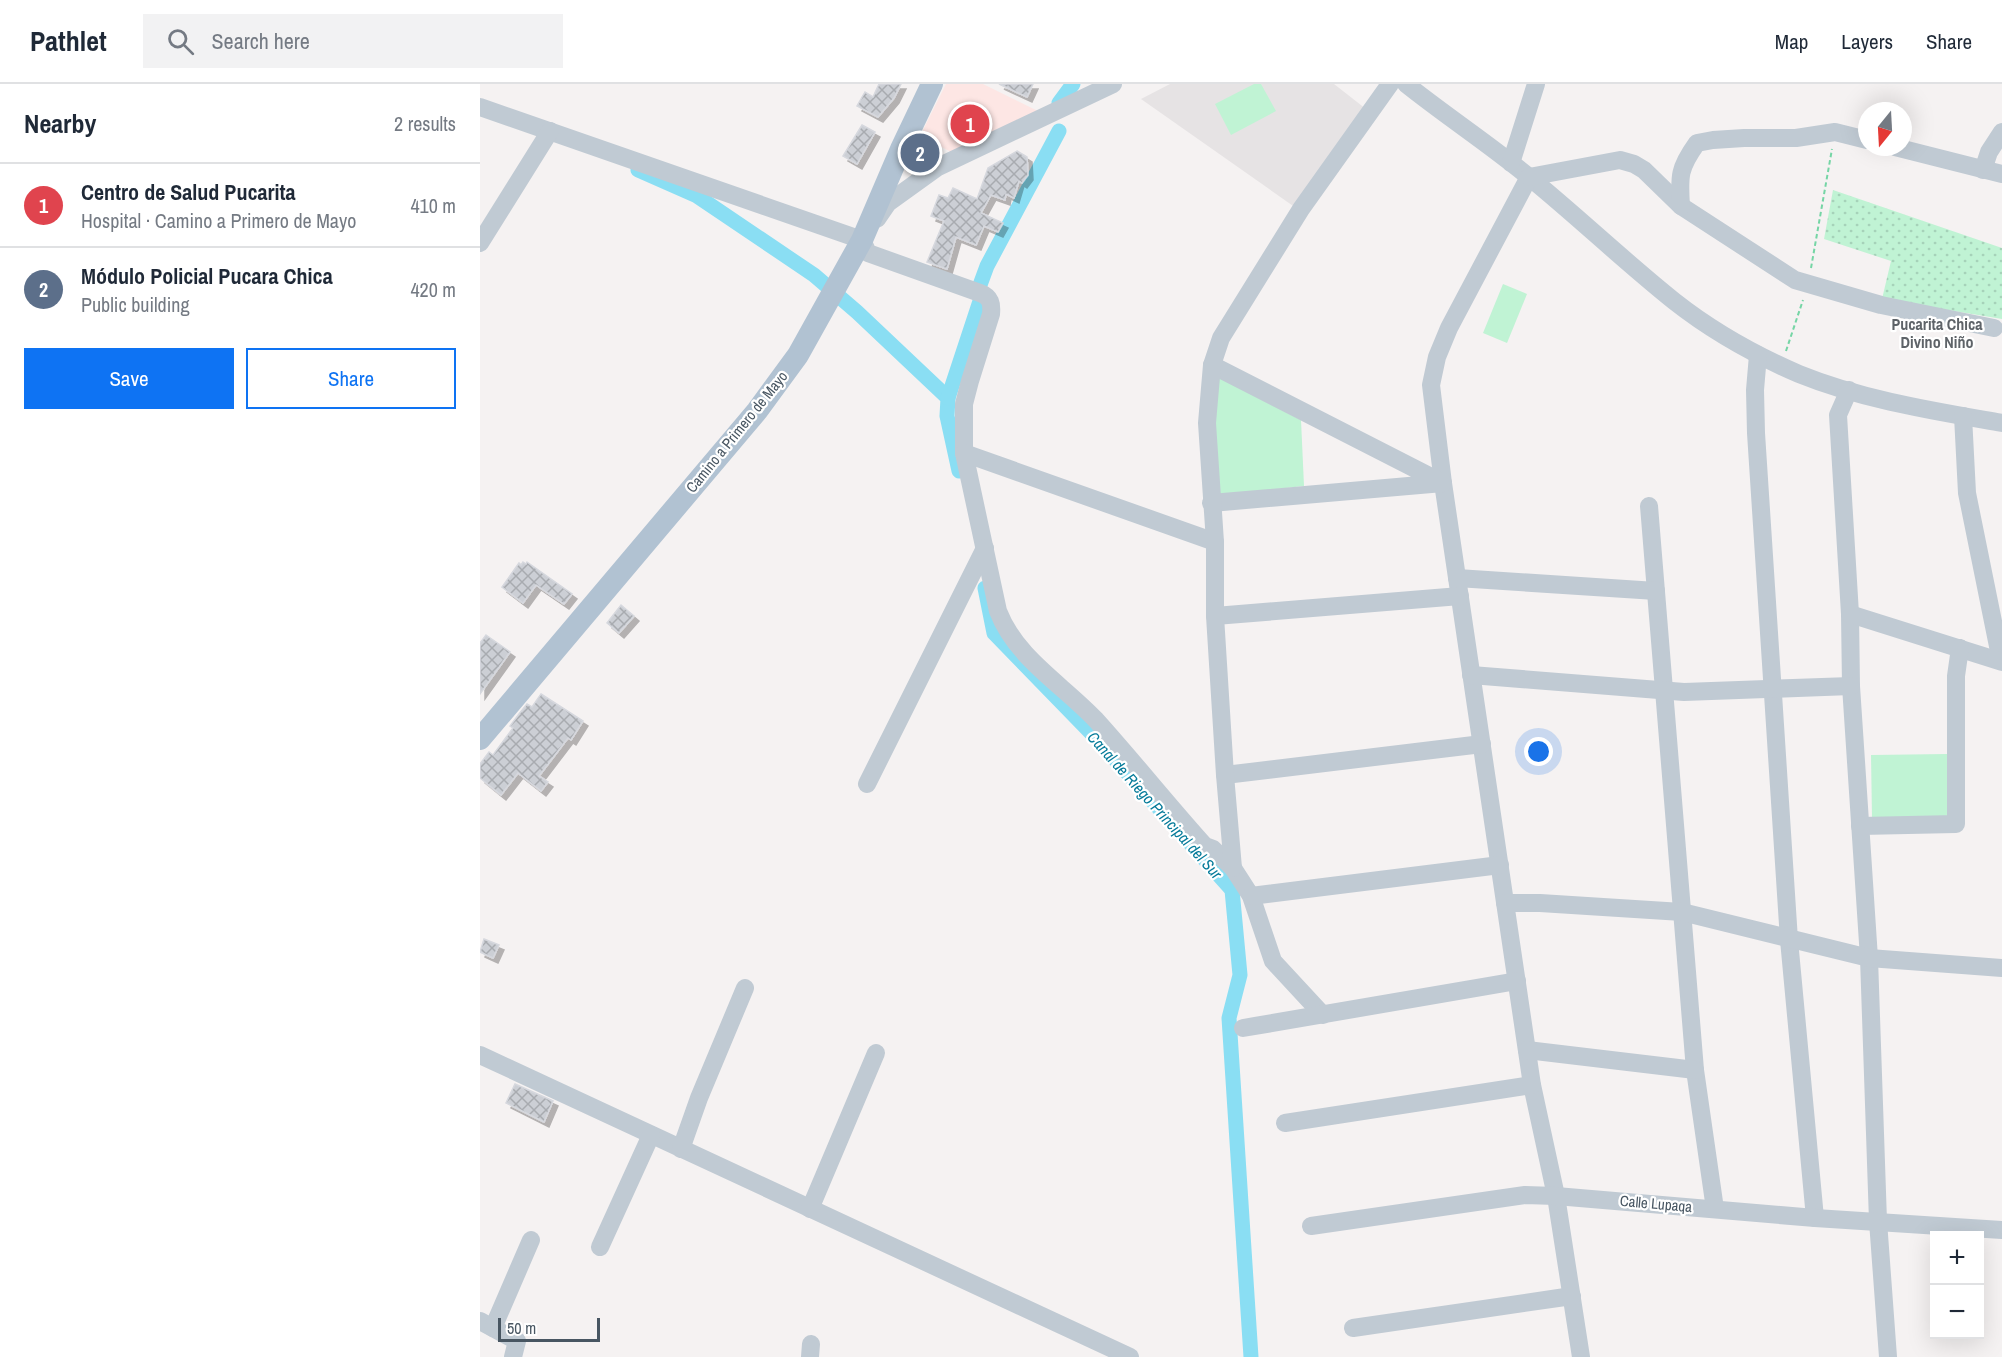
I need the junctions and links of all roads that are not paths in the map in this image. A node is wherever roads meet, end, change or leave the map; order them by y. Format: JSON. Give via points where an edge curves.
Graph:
{"nodes":[{"id":1,"x":932,"y":84,"type":"edge"},
{"id":2,"x":1113,"y":84,"type":"edge"},
{"id":3,"x":1390,"y":84,"type":"edge"},
{"id":4,"x":1406,"y":84,"type":"edge"},
{"id":5,"x":1536,"y":84,"type":"edge"},
{"id":6,"x":480,"y":107,"type":"edge"},
{"id":7,"x":550,"y":131,"type":"junction"},
{"id":8,"x":2002,"y":132,"type":"edge"},
{"id":9,"x":1858,"y":138,"type":"edge"},
{"id":10,"x":1912,"y":152,"type":"edge"},
{"id":11,"x":1511,"y":164,"type":"junction"},
{"id":12,"x":1983,"y":170,"type":"junction"},
{"id":13,"x":2002,"y":174,"type":"edge"},
{"id":14,"x":1529,"y":177,"type":"junction"},
{"id":15,"x":1681,"y":206,"type":"junction"},
{"id":16,"x":862,"y":240,"type":"junction"},
{"id":17,"x":480,"y":243,"type":"edge"},
{"id":18,"x":1994,"y":328,"type":"dead end"},
{"id":19,"x":1758,"y":355,"type":"junction"},
{"id":20,"x":1212,"y":365,"type":"junction"},
{"id":21,"x":1849,"y":390,"type":"junction"},
{"id":22,"x":1963,"y":416,"type":"junction"},
{"id":23,"x":2002,"y":423,"type":"edge"},
{"id":24,"x":964,"y":453,"type":"junction"},
{"id":25,"x":1443,"y":483,"type":"junction"},
{"id":26,"x":1211,"y":503,"type":"junction"},
{"id":27,"x":1649,"y":506,"type":"dead end"},
{"id":28,"x":1215,"y":542,"type":"junction"},
{"id":29,"x":985,"y":548,"type":"junction"},
{"id":30,"x":1459,"y":587,"type":"junction"},
{"id":31,"x":1656,"y":591,"type":"junction"},
{"id":32,"x":1850,"y":614,"type":"junction"},
{"id":33,"x":1215,"y":616,"type":"junction"},
{"id":34,"x":1960,"y":648,"type":"junction"},
{"id":35,"x":2001,"y":662,"type":"edge"},
{"id":36,"x":1472,"y":675,"type":"junction"},
{"id":37,"x":1851,"y":686,"type":"junction"},
{"id":38,"x":1664,"y":690,"type":"junction"},
{"id":39,"x":1772,"y":690,"type":"junction"},
{"id":40,"x":480,"y":739,"type":"edge"},
{"id":41,"x":1482,"y":744,"type":"junction"},
{"id":42,"x":1225,"y":776,"type":"junction"},
{"id":43,"x":867,"y":784,"type":"dead end"},
{"id":44,"x":1860,"y":826,"type":"junction"},
{"id":45,"x":1500,"y":865,"type":"junction"},
{"id":46,"x":1233,"y":868,"type":"junction"},
{"id":47,"x":1251,"y":896,"type":"junction"},
{"id":48,"x":1505,"y":903,"type":"junction"},
{"id":49,"x":1682,"y":912,"type":"junction"},
{"id":50,"x":1789,"y":940,"type":"junction"},
{"id":51,"x":1869,"y":958,"type":"junction"},
{"id":52,"x":2002,"y":968,"type":"edge"},
{"id":53,"x":1517,"y":981,"type":"junction"},
{"id":54,"x":745,"y":988,"type":"dead end"},
{"id":55,"x":1323,"y":1015,"type":"junction"},
{"id":56,"x":1243,"y":1028,"type":"dead end"},
{"id":57,"x":1527,"y":1050,"type":"junction"},
{"id":58,"x":876,"y":1053,"type":"dead end"},
{"id":59,"x":480,"y":1055,"type":"edge"},
{"id":60,"x":1695,"y":1070,"type":"junction"},
{"id":61,"x":1532,"y":1085,"type":"junction"},
{"id":62,"x":1285,"y":1123,"type":"dead end"},
{"id":63,"x":651,"y":1135,"type":"junction"},
{"id":64,"x":681,"y":1149,"type":"junction"},
{"id":65,"x":1556,"y":1196,"type":"junction"},
{"id":66,"x":810,"y":1209,"type":"junction"},
{"id":67,"x":1715,"y":1209,"type":"junction"},
{"id":68,"x":1815,"y":1218,"type":"junction"},
{"id":69,"x":1878,"y":1221,"type":"junction"},
{"id":70,"x":1311,"y":1226,"type":"dead end"},
{"id":71,"x":2002,"y":1230,"type":"edge"},
{"id":72,"x":531,"y":1240,"type":"dead end"},
{"id":73,"x":600,"y":1247,"type":"dead end"},
{"id":74,"x":1572,"y":1296,"type":"junction"},
{"id":75,"x":486,"y":1324,"type":"edge"},
{"id":76,"x":1353,"y":1328,"type":"dead end"},
{"id":77,"x":513,"y":1357,"type":"edge"},
{"id":78,"x":1130,"y":1357,"type":"edge"},
{"id":79,"x":1581,"y":1357,"type":"edge"},
{"id":80,"x":1888,"y":1357,"type":"edge"}],
"edges":[{"from":1,"to":16,"type":"main road","name":"Camino a Primero de Mayo"},
{"from":2,"to":16,"type":"street","via":[[938,167],[888,203]]},
{"from":3,"to":20,"type":"street","via":[[1301,209],[1221,338]]},
{"from":4,"to":11,"type":"street"},
{"from":5,"to":11,"type":"street"},
{"from":6,"to":7,"type":"street"},
{"from":7,"to":16,"type":"street"},
{"from":7,"to":17,"type":"street"},
{"from":8,"to":12,"type":"street"},
{"from":9,"to":15,"type":"street","via":[[1835,132],[1697,143],[1681,171]]},
{"from":10,"to":12,"type":"street"},
{"from":11,"to":14,"type":"street"},
{"from":12,"to":13,"type":"street"},
{"from":14,"to":15,"type":"street","via":[[1620,160],[1644,170]]},
{"from":14,"to":19,"type":"street","via":[[1675,302]]},
{"from":14,"to":25,"type":"street","via":[[1437,357],[1431,386]]},
{"from":15,"to":18,"type":"street","via":[[1795,280],[1881,305]]},
{"from":16,"to":24,"type":"street","via":[[868,253],[990,299],[991,314],[964,405]]},
{"from":16,"to":40,"type":"main road","name":"Camino a Primero de Mayo","via":[[798,355],[757,411]]},
{"from":19,"to":21,"type":"street"},
{"from":19,"to":39,"type":"street","via":[[1756,433]]},
{"from":20,"to":25,"type":"street"},
{"from":20,"to":26,"type":"street","via":[[1207,423]]},
{"from":21,"to":22,"type":"street"},
{"from":21,"to":32,"type":"street","via":[[1839,415]]},
{"from":22,"to":23,"type":"street"},
{"from":22,"to":35,"type":"street","via":[[1967,493]]},
{"from":24,"to":28,"type":"street"},
{"from":24,"to":29,"type":"street"},
{"from":25,"to":26,"type":"street"},
{"from":25,"to":30,"type":"street"},
{"from":26,"to":28,"type":"street"},
{"from":27,"to":31,"type":"street"},
{"from":28,"to":33,"type":"street"},
{"from":29,"to":43,"type":"street"},
{"from":29,"to":46,"type":"street","via":[[998,611],[1021,651],[1094,718],[1205,846]]},
{"from":30,"to":31,"type":"street"},
{"from":30,"to":33,"type":"street"},
{"from":30,"to":36,"type":"street"},
{"from":31,"to":38,"type":"street"},
{"from":32,"to":34,"type":"street"},
{"from":32,"to":37,"type":"street"},
{"from":33,"to":42,"type":"street"},
{"from":34,"to":35,"type":"street"},
{"from":34,"to":44,"type":"street","via":[[1956,676],[1956,824]]},
{"from":36,"to":38,"type":"street"},
{"from":36,"to":41,"type":"street"},
{"from":37,"to":39,"type":"street"},
{"from":37,"to":44,"type":"street"},
{"from":38,"to":39,"type":"street"},
{"from":38,"to":49,"type":"street"},
{"from":39,"to":50,"type":"street"},
{"from":41,"to":42,"type":"street"},
{"from":41,"to":45,"type":"street"},
{"from":42,"to":46,"type":"street"},
{"from":44,"to":51,"type":"street"},
{"from":45,"to":47,"type":"street"},
{"from":45,"to":48,"type":"street"},
{"from":46,"to":47,"type":"street"},
{"from":47,"to":55,"type":"street","via":[[1272,961]]},
{"from":48,"to":49,"type":"street"},
{"from":48,"to":53,"type":"street"},
{"from":49,"to":50,"type":"street"},
{"from":49,"to":60,"type":"street"},
{"from":50,"to":51,"type":"street"},
{"from":50,"to":68,"type":"street"},
{"from":51,"to":52,"type":"street"},
{"from":51,"to":69,"type":"street"},
{"from":53,"to":55,"type":"street"},
{"from":53,"to":57,"type":"street"},
{"from":54,"to":64,"type":"street"},
{"from":55,"to":56,"type":"street"},
{"from":57,"to":60,"type":"street"},
{"from":57,"to":61,"type":"street"},
{"from":58,"to":66,"type":"street"},
{"from":59,"to":63,"type":"street"},
{"from":60,"to":67,"type":"street"},
{"from":61,"to":62,"type":"street"},
{"from":61,"to":65,"type":"street"},
{"from":63,"to":64,"type":"street"},
{"from":63,"to":73,"type":"street"},
{"from":64,"to":66,"type":"street"},
{"from":65,"to":67,"type":"street","name":"Calle Lupaqa"},
{"from":65,"to":70,"type":"street","name":"Calle Lupaqa","via":[[1525,1195]]},
{"from":65,"to":74,"type":"street"},
{"from":66,"to":78,"type":"street"},
{"from":67,"to":68,"type":"street","name":"Calle Lupaqa"},
{"from":68,"to":69,"type":"street","name":"Calle Lupaqa"},
{"from":69,"to":71,"type":"street","name":"Calle Lupaqa"},
{"from":69,"to":80,"type":"street"},
{"from":72,"to":75,"type":"street"},
{"from":74,"to":76,"type":"street"},
{"from":74,"to":79,"type":"street"},
{"from":75,"to":77,"type":"street","via":[[517,1341]]}]}
